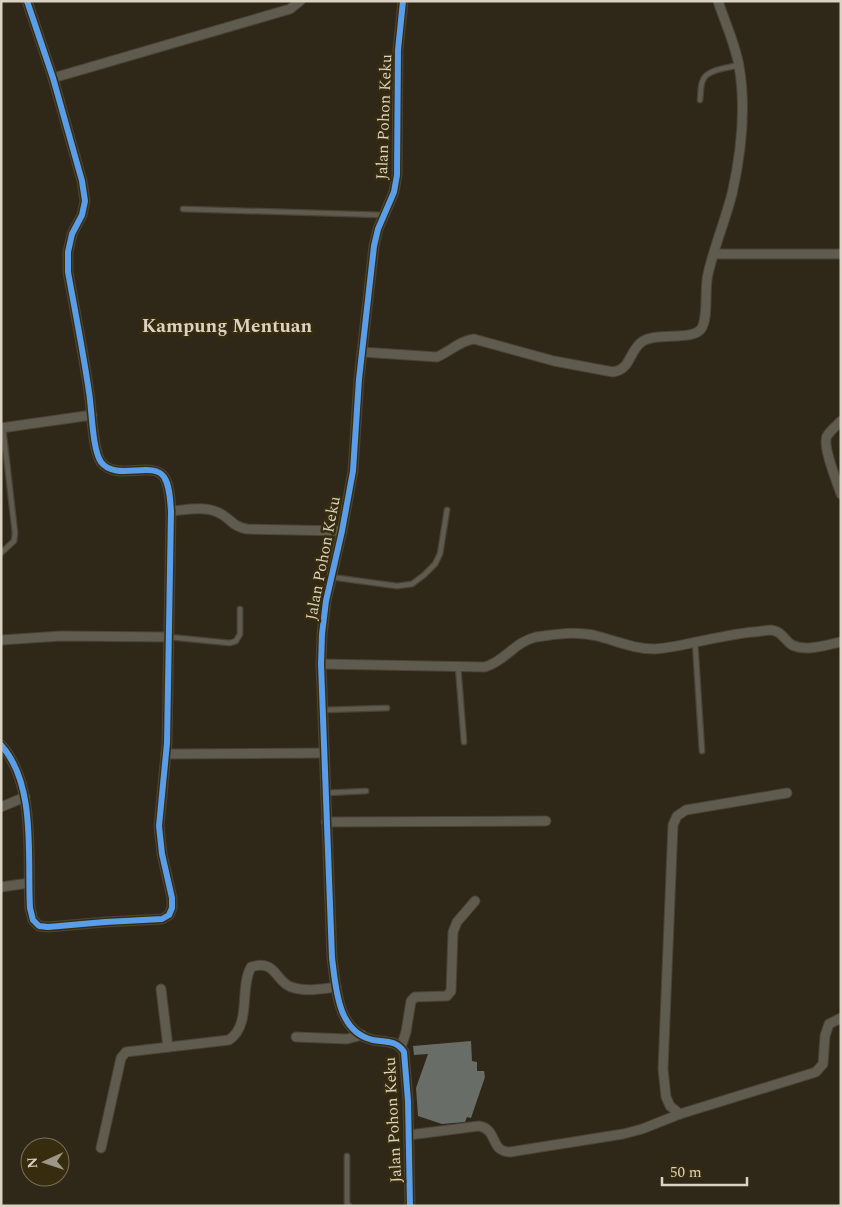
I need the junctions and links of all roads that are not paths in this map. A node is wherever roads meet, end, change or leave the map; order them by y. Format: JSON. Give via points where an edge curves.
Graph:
{"nodes":[{"id":1,"x":28,"y":1,"type":"edge"},
{"id":2,"x":300,"y":1,"type":"edge"},
{"id":3,"x":403,"y":1,"type":"edge"},
{"id":4,"x":718,"y":1,"type":"edge"},
{"id":5,"x":739,"y":65,"type":"junction"},
{"id":6,"x":53,"y":78,"type":"junction"},
{"id":7,"x":700,"y":100,"type":"dead end"},
{"id":8,"x":183,"y":208,"type":"dead end"},
{"id":9,"x":384,"y":215,"type":"junction"},
{"id":10,"x":714,"y":254,"type":"junction"},
{"id":11,"x":841,"y":254,"type":"edge"},
{"id":12,"x":362,"y":352,"type":"junction"},
{"id":13,"x":92,"y":415,"type":"junction"},
{"id":14,"x":841,"y":422,"type":"edge"},
{"id":15,"x":2,"y":428,"type":"edge"},
{"id":16,"x":841,"y":494,"type":"edge"},
{"id":17,"x":447,"y":510,"type":"dead end"},
{"id":18,"x":171,"y":511,"type":"junction"},
{"id":19,"x":342,"y":531,"type":"junction"},
{"id":20,"x":1,"y":552,"type":"edge"},
{"id":21,"x":331,"y":576,"type":"junction"},
{"id":22,"x":240,"y":609,"type":"dead end"},
{"id":23,"x":168,"y":637,"type":"junction"},
{"id":24,"x":1,"y":640,"type":"edge"},
{"id":25,"x":695,"y":642,"type":"junction"},
{"id":26,"x":841,"y":642,"type":"edge"},
{"id":27,"x":321,"y":664,"type":"junction"},
{"id":28,"x":458,"y":666,"type":"junction"},
{"id":29,"x":387,"y":708,"type":"dead end"},
{"id":30,"x":322,"y":710,"type":"junction"},
{"id":31,"x":464,"y":742,"type":"dead end"},
{"id":32,"x":1,"y":745,"type":"edge"},
{"id":33,"x":702,"y":751,"type":"dead end"},
{"id":34,"x":324,"y":753,"type":"junction"},
{"id":35,"x":166,"y":754,"type":"junction"},
{"id":36,"x":366,"y":791,"type":"dead end"},
{"id":37,"x":325,"y":793,"type":"junction"},
{"id":38,"x":787,"y":793,"type":"dead end"},
{"id":39,"x":25,"y":797,"type":"junction"},
{"id":40,"x":1,"y":806,"type":"edge"},
{"id":41,"x":546,"y":821,"type":"dead end"},
{"id":42,"x":326,"y":822,"type":"junction"},
{"id":43,"x":29,"y":883,"type":"junction"},
{"id":44,"x":1,"y":887,"type":"edge"},
{"id":45,"x":475,"y":901,"type":"dead end"},
{"id":46,"x":336,"y":987,"type":"junction"},
{"id":47,"x":161,"y":989,"type":"dead end"},
{"id":48,"x":841,"y":1018,"type":"edge"},
{"id":49,"x":362,"y":1035,"type":"junction"},
{"id":50,"x":296,"y":1037,"type":"dead end"},
{"id":51,"x":168,"y":1047,"type":"junction"},
{"id":52,"x":401,"y":1047,"type":"junction"},
{"id":53,"x":680,"y":1114,"type":"junction"},
{"id":54,"x":409,"y":1135,"type":"junction"},
{"id":55,"x":101,"y":1148,"type":"dead end"},
{"id":56,"x":347,"y":1156,"type":"dead end"},
{"id":57,"x":349,"y":1206,"type":"edge"},
{"id":58,"x":410,"y":1206,"type":"edge"}],
"edges":[{"from":1,"to":6,"type":"street"},
{"from":2,"to":6,"type":"street","via":[[290,9]]},
{"from":3,"to":9,"type":"street","name":"Jalan Pohon Keku","via":[[398,50],[397,175]]},
{"from":4,"to":5,"type":"street"},
{"from":5,"to":7,"type":"lane","via":[[705,76]]},
{"from":5,"to":10,"type":"street","via":[[742,125],[739,158]]},
{"from":6,"to":13,"type":"street","via":[[84,191],[82,214],[68,252],[68,272]]},
{"from":8,"to":9,"type":"lane"},
{"from":9,"to":12,"type":"street","name":"Jalan Pohon Keku","via":[[374,246]]},
{"from":10,"to":11,"type":"street"},
{"from":10,"to":12,"type":"street","via":[[708,274],[705,320],[701,330],[693,335],[649,338],[638,344],[621,370],[613,372],[554,361],[474,339],[457,344],[438,357]]},
{"from":12,"to":19,"type":"street","name":"Jalan Pohon Keku","via":[[353,471]]},
{"from":13,"to":15,"type":"street"},
{"from":13,"to":18,"type":"street","via":[[96,451],[101,462],[115,471],[160,473],[165,478]]},
{"from":14,"to":16,"type":"street","via":[[826,440]]},
{"from":15,"to":20,"type":"lane","via":[[15,533],[14,541]]},
{"from":17,"to":21,"type":"lane","via":[[440,554],[430,570],[412,584],[397,586]]},
{"from":18,"to":19,"type":"street","via":[[216,511],[237,528]]},
{"from":18,"to":23,"type":"street"},
{"from":19,"to":21,"type":"street","name":"Jalan Pohon Keku"},
{"from":21,"to":27,"type":"street","name":"Jalan Pohon Keku"},
{"from":22,"to":23,"type":"lane","via":[[240,634],[236,641]]},
{"from":23,"to":24,"type":"street","via":[[61,636]]},
{"from":23,"to":35,"type":"street"},
{"from":25,"to":26,"type":"street","via":[[771,630],[782,634],[795,646],[819,647]]},
{"from":25,"to":28,"type":"street","via":[[669,648],[640,648],[595,635],[561,634],[521,642],[504,658],[485,667]]},
{"from":25,"to":33,"type":"lane"},
{"from":27,"to":28,"type":"street"},
{"from":27,"to":30,"type":"street","name":"Jalan Pohon Keku"},
{"from":28,"to":31,"type":"lane"},
{"from":29,"to":30,"type":"lane"},
{"from":30,"to":34,"type":"street","name":"Jalan Pohon Keku"},
{"from":32,"to":39,"type":"street","via":[[9,754]]},
{"from":34,"to":35,"type":"street"},
{"from":34,"to":37,"type":"street","name":"Jalan Pohon Keku"},
{"from":35,"to":43,"type":"street","via":[[160,826],[162,854],[172,898],[169,915],[162,920],[39,926],[32,920]]},
{"from":36,"to":37,"type":"lane"},
{"from":37,"to":42,"type":"street","name":"Jalan Pohon Keku"},
{"from":38,"to":53,"type":"street","via":[[686,810],[677,816],[673,825],[663,1069],[666,1097],[670,1106]]},
{"from":39,"to":40,"type":"street"},
{"from":39,"to":43,"type":"street"},
{"from":41,"to":42,"type":"street"},
{"from":42,"to":46,"type":"street","name":"Jalan Pohon Keku"},
{"from":43,"to":44,"type":"street"},
{"from":45,"to":52,"type":"street","via":[[457,922],[453,932],[451,991],[447,996],[415,997],[411,1001]]},
{"from":46,"to":49,"type":"street","name":"Jalan Pohon Keku","via":[[344,1018]]},
{"from":46,"to":51,"type":"street","via":[[300,989],[289,986],[268,967],[251,967],[246,976],[241,1022],[235,1036],[228,1040]]},
{"from":47,"to":51,"type":"street"},
{"from":48,"to":53,"type":"street","via":[[829,1024],[823,1064],[816,1072]]},
{"from":49,"to":50,"type":"street","via":[[347,1039]]},
{"from":49,"to":52,"type":"street","name":"Jalan Pohon Keku"},
{"from":51,"to":55,"type":"street","via":[[126,1052],[121,1058]]},
{"from":52,"to":54,"type":"street","name":"Jalan Pohon Keku","via":[[404,1052]]},
{"from":53,"to":54,"type":"street","via":[[623,1134],[510,1152],[498,1147],[485,1126]]},
{"from":54,"to":58,"type":"street","name":"Jalan Pohon Keku"},
{"from":56,"to":57,"type":"lane"}]}
